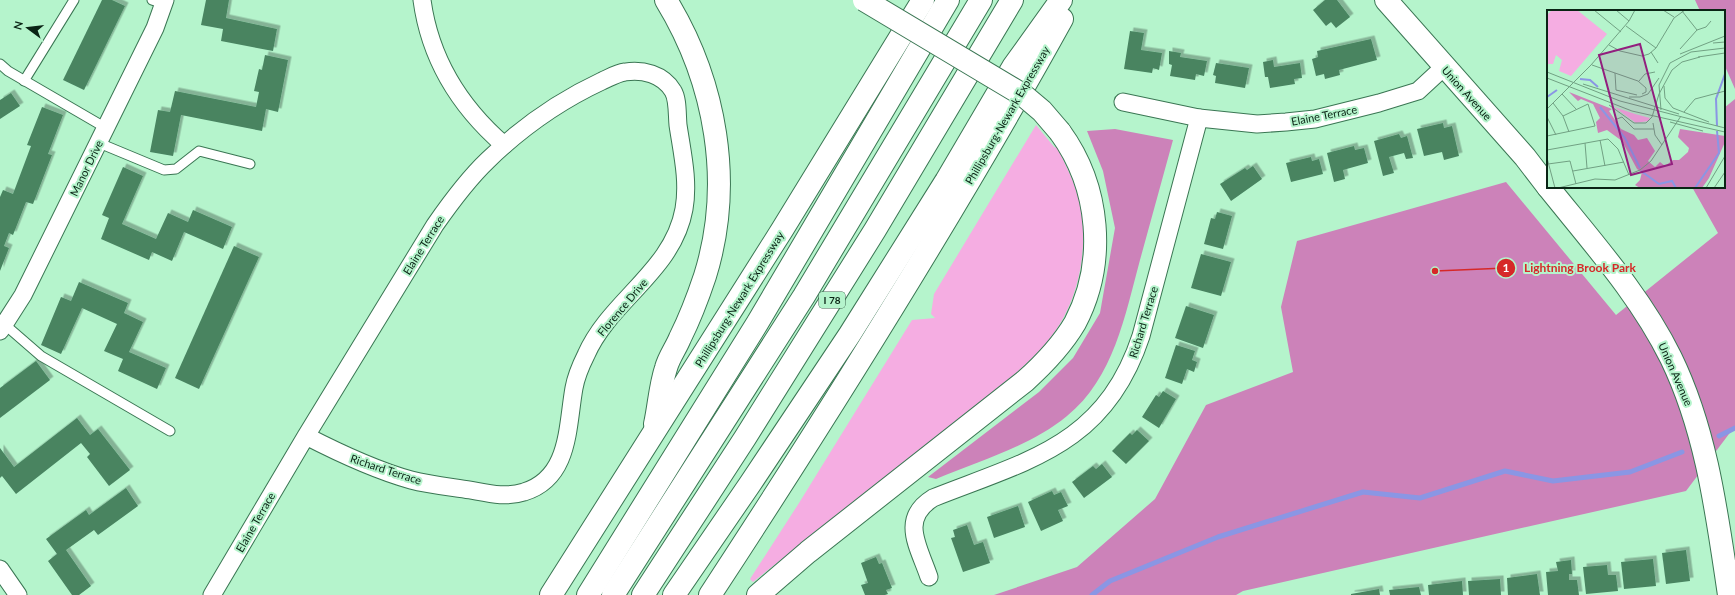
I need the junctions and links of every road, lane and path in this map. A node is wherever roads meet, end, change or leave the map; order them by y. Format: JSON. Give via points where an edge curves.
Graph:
{"nodes":[{"id":1,"x":74,"y":0,"type":"edge"},
{"id":2,"x":422,"y":0,"type":"edge"},
{"id":3,"x":666,"y":0,"type":"edge"},
{"id":4,"x":864,"y":0,"type":"edge"},
{"id":5,"x":923,"y":0,"type":"edge"},
{"id":6,"x":948,"y":0,"type":"edge"},
{"id":7,"x":981,"y":0,"type":"edge"},
{"id":8,"x":1012,"y":0,"type":"edge"},
{"id":9,"x":1061,"y":0,"type":"edge"},
{"id":10,"x":1073,"y":0,"type":"edge"},
{"id":11,"x":1386,"y":0,"type":"edge"},
{"id":12,"x":160,"y":1,"type":"edge"},
{"id":13,"x":0,"y":64,"type":"edge"},
{"id":14,"x":1444,"y":67,"type":"junction"},
{"id":15,"x":24,"y":81,"type":"junction"},
{"id":16,"x":1123,"y":102,"type":"dead end"},
{"id":17,"x":1200,"y":118,"type":"junction"},
{"id":18,"x":102,"y":135,"type":"junction"},
{"id":19,"x":504,"y":145,"type":"junction"},
{"id":20,"x":250,"y":164,"type":"dead end"},
{"id":21,"x":685,"y":172,"type":"joint"},
{"id":22,"x":1547,"y":186,"type":"edge"},
{"id":23,"x":1549,"y":188,"type":"edge"},
{"id":24,"x":2,"y":326,"type":"edge"},
{"id":25,"x":170,"y":431,"type":"dead end"},
{"id":26,"x":306,"y":436,"type":"junction"},
{"id":27,"x":653,"y":437,"type":"junction"},
{"id":28,"x":493,"y":494,"type":"joint"},
{"id":29,"x":0,"y":569,"type":"edge"},
{"id":30,"x":929,"y":577,"type":"dead end"},
{"id":31,"x":18,"y":595,"type":"edge"},
{"id":32,"x":212,"y":595,"type":"edge"},
{"id":33,"x":551,"y":595,"type":"edge"},
{"id":34,"x":588,"y":595,"type":"edge"},
{"id":35,"x":614,"y":595,"type":"edge"},
{"id":36,"x":643,"y":595,"type":"edge"},
{"id":37,"x":674,"y":595,"type":"edge"},
{"id":38,"x":710,"y":595,"type":"edge"},
{"id":39,"x":758,"y":595,"type":"edge"},
{"id":40,"x":1729,"y":595,"type":"edge"}],
"edges":[{"from":1,"to":15,"type":"lane"},
{"from":2,"to":19,"type":"street","via":[[429,34],[446,76],[472,114]]},
{"from":3,"to":27,"type":"main road","via":[[687,39],[707,93],[714,126],[720,187],[713,248],[693,311],[666,367]]},
{"from":4,"to":39,"type":"main road","bridge":true,"via":[[1023,95],[1042,111],[1060,132],[1072,150],[1087,182],[1093,211],[1095,254],[1090,283],[1081,310],[1066,336],[1026,381],[808,552]]},
{"from":5,"to":27,"type":"main road","name":"Phillipsburg-Newark Expressway"},
{"from":6,"to":34,"type":"main road","via":[[754,328]]},
{"from":7,"to":35,"type":"main road","number":"I 78","via":[[796,309]]},
{"from":8,"to":36,"type":"main road","number":"I 78","via":[[875,230],[746,438]]},
{"from":9,"to":37,"type":"main road","via":[[1013,67],[946,181],[850,334]]},
{"from":10,"to":38,"type":"main road","name":"Phillipsburg-Newark Expressway","via":[[871,344]]},
{"from":11,"to":14,"type":"main road","name":"Union Avenue"},
{"from":12,"to":18,"type":"street","name":"Manor Drive","via":[[155,28]]},
{"from":13,"to":15,"type":"lane"},
{"from":14,"to":17,"type":"street","name":"Elaine Terrace","via":[[1418,91],[1315,119],[1257,124]]},
{"from":14,"to":22,"type":"main road","name":"Union Avenue","via":[[1525,157]]},
{"from":15,"to":18,"type":"lane"},
{"from":16,"to":17,"type":"street","name":"Elaine Terrace"},
{"from":17,"to":30,"type":"street","name":"Richard Terrace","via":[[1141,336],[1112,397],[1097,414],[1061,444],[1036,457],[933,498],[920,507],[913,528]]},
{"from":18,"to":20,"type":"lane","via":[[164,170],[176,169],[200,151]]},
{"from":18,"to":24,"type":"street","name":"Manor Drive","via":[[24,295]]},
{"from":19,"to":21,"type":"street","name":"Elaine Terrace","via":[[550,110],[585,89],[623,72],[644,71],[662,79],[674,92]]},
{"from":19,"to":26,"type":"street","name":"Elaine Terrace","via":[[459,192],[435,225]]},
{"from":21,"to":28,"type":"street","name":"Florence Drive","via":[[685,207],[677,235],[665,256],[601,330],[586,354],[575,385],[566,446],[555,470],[547,480],[524,492],[512,495]]},
{"from":23,"to":40,"type":"main road","name":"Union Avenue","via":[[1620,276],[1648,317],[1671,358],[1689,399],[1705,455],[1716,505]]},
{"from":24,"to":25,"type":"lane","via":[[41,356]]},
{"from":26,"to":28,"type":"street","name":"Richard Terrace","via":[[343,455],[412,480]]},
{"from":26,"to":32,"type":"street","name":"Elaine Terrace"},
{"from":27,"to":33,"type":"main road","name":"Phillipsburg-Newark Expressway"},
{"from":29,"to":31,"type":"street"}]}
